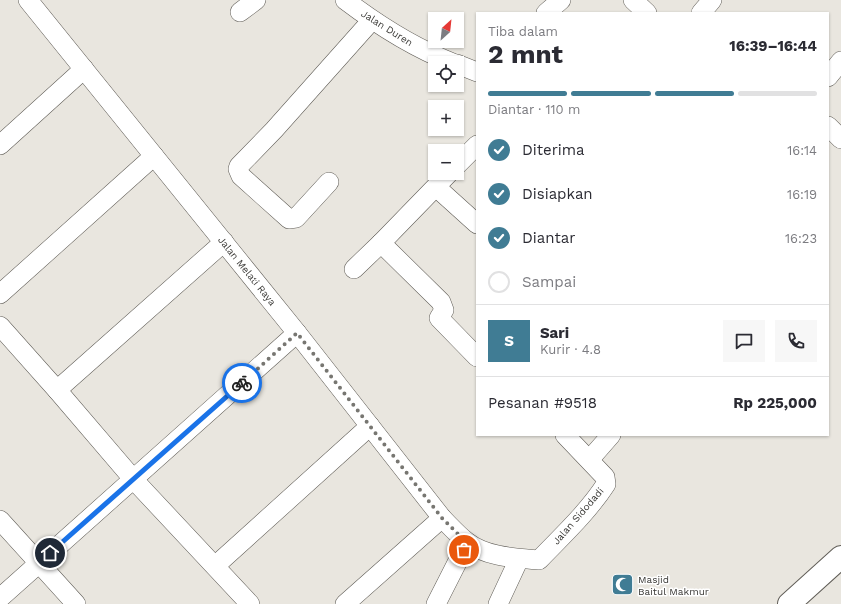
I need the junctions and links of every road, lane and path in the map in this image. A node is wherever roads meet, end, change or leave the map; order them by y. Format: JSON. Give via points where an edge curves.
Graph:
{"nodes":[{"id":1,"x":28,"y":0,"type":"edge"},
{"id":2,"x":256,"y":0,"type":"edge"},
{"id":3,"x":345,"y":0,"type":"edge"},
{"id":4,"x":561,"y":0,"type":"edge"},
{"id":5,"x":633,"y":0,"type":"edge"},
{"id":6,"x":712,"y":0,"type":"edge"},
{"id":7,"x":240,"y":12,"type":"dead end"},
{"id":8,"x":547,"y":12,"type":"edge"},
{"id":9,"x":646,"y":12,"type":"edge"},
{"id":10,"x":703,"y":12,"type":"edge"},
{"id":11,"x":372,"y":20,"type":"junction"},
{"id":12,"x":438,"y":56,"type":"edge"},
{"id":13,"x":841,"y":61,"type":"edge"},
{"id":14,"x":464,"y":67,"type":"edge"},
{"id":15,"x":84,"y":69,"type":"junction"},
{"id":16,"x":476,"y":72,"type":"edge"},
{"id":17,"x":829,"y":76,"type":"edge"},
{"id":18,"x":0,"y":145,"type":"edge"},
{"id":19,"x":476,"y":146,"type":"edge"},
{"id":20,"x":154,"y":156,"type":"junction"},
{"id":21,"x":464,"y":158,"type":"edge"},
{"id":22,"x":442,"y":180,"type":"edge"},
{"id":23,"x":329,"y":182,"type":"dead end"},
{"id":24,"x":436,"y":187,"type":"junction"},
{"id":25,"x":476,"y":223,"type":"edge"},
{"id":26,"x":224,"y":242,"type":"junction"},
{"id":27,"x":381,"y":243,"type":"junction"},
{"id":28,"x":354,"y":269,"type":"dead end"},
{"id":29,"x":0,"y":294,"type":"edge"},
{"id":30,"x":0,"y":326,"type":"edge"},
{"id":31,"x":297,"y":333,"type":"junction"},
{"id":32,"x":476,"y":356,"type":"edge"},
{"id":33,"x":57,"y":390,"type":"junction"},
{"id":34,"x":370,"y":426,"type":"junction"},
{"id":35,"x":566,"y":436,"type":"edge"},
{"id":36,"x":610,"y":436,"type":"edge"},
{"id":37,"x":590,"y":459,"type":"junction"},
{"id":38,"x":134,"y":480,"type":"junction"},
{"id":39,"x":442,"y":518,"type":"junction"},
{"id":40,"x":0,"y":520,"type":"edge"},
{"id":41,"x":467,"y":543,"type":"junction"},
{"id":42,"x":841,"y":557,"type":"edge"},
{"id":43,"x":520,"y":559,"type":"junction"},
{"id":44,"x":39,"y":563,"type":"junction"},
{"id":45,"x":215,"y":566,"type":"junction"},
{"id":46,"x":0,"y":598,"type":"edge"},
{"id":47,"x":76,"y":604,"type":"edge"},
{"id":48,"x":250,"y":604,"type":"edge"},
{"id":49,"x":345,"y":604,"type":"edge"},
{"id":50,"x":436,"y":604,"type":"edge"},
{"id":51,"x":498,"y":604,"type":"edge"},
{"id":52,"x":789,"y":604,"type":"edge"}],
"edges":[{"from":1,"to":15,"type":"street","name":"Jalan Melati Raya"},
{"from":2,"to":7,"type":"street"},
{"from":3,"to":11,"type":"street","name":"Jalan Duren"},
{"from":4,"to":8,"type":"street"},
{"from":5,"to":9,"type":"street"},
{"from":6,"to":10,"type":"street"},
{"from":11,"to":12,"type":"street","name":"Jalan Duren","via":[[403,40]]},
{"from":11,"to":23,"type":"street","via":[[238,169],[241,176],[289,219],[296,218]]},
{"from":13,"to":17,"type":"street"},
{"from":14,"to":16,"type":"street"},
{"from":15,"to":18,"type":"street"},
{"from":15,"to":20,"type":"street","name":"Jalan Melati Raya"},
{"from":19,"to":21,"type":"street"},
{"from":20,"to":26,"type":"street","name":"Jalan Melati Raya"},
{"from":20,"to":29,"type":"street"},
{"from":22,"to":24,"type":"street"},
{"from":24,"to":25,"type":"street"},
{"from":24,"to":27,"type":"street"},
{"from":26,"to":31,"type":"street","name":"Jalan Melati Raya"},
{"from":26,"to":33,"type":"street"},
{"from":27,"to":28,"type":"street"},
{"from":27,"to":32,"type":"street","via":[[441,302],[444,310],[439,318]]},
{"from":30,"to":33,"type":"street"},
{"from":31,"to":34,"type":"street","name":"Jalan Melati Raya"},
{"from":31,"to":38,"type":"street"},
{"from":33,"to":38,"type":"street"},
{"from":34,"to":39,"type":"street","name":"Jalan Melati Raya"},
{"from":34,"to":45,"type":"street"},
{"from":35,"to":37,"type":"street","name":"Jalan Sidodadi"},
{"from":36,"to":37,"type":"street"},
{"from":37,"to":43,"type":"street","name":"Jalan Sidodadi","via":[[605,477],[606,484],[539,560]]},
{"from":38,"to":44,"type":"street"},
{"from":38,"to":45,"type":"street"},
{"from":39,"to":41,"type":"street","name":"Jalan Melati Raya"},
{"from":39,"to":49,"type":"street"},
{"from":40,"to":44,"type":"street"},
{"from":41,"to":43,"type":"street"},
{"from":41,"to":50,"type":"street"},
{"from":42,"to":52,"type":"main road"},
{"from":43,"to":51,"type":"street"},
{"from":44,"to":46,"type":"street"},
{"from":44,"to":47,"type":"street"},
{"from":45,"to":48,"type":"street"}]}
